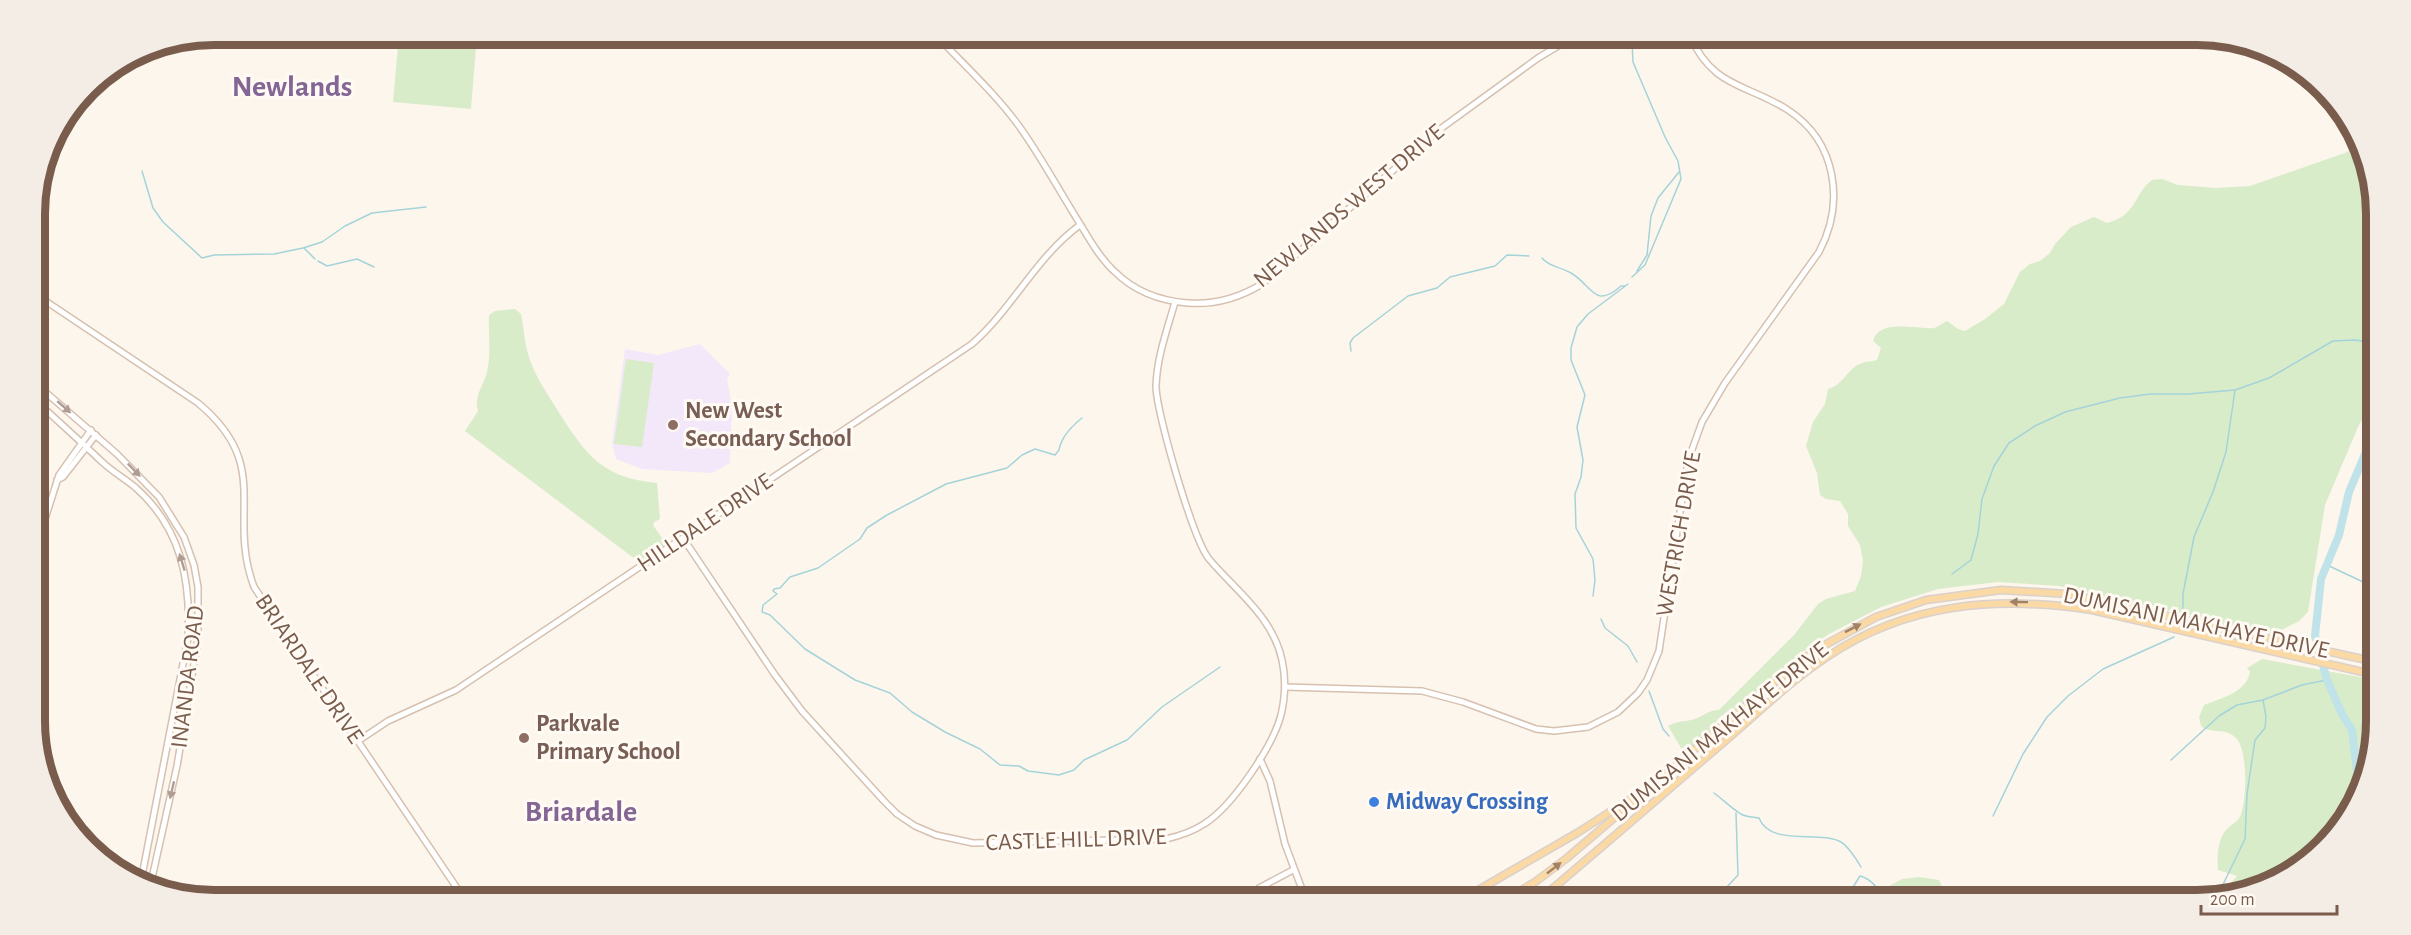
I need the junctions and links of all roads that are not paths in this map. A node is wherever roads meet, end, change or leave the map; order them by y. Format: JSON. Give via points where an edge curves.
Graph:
{"nodes":[{"id":1,"x":945,"y":45,"type":"edge"},
{"id":2,"x":1560,"y":45,"type":"edge"},
{"id":3,"x":1695,"y":45,"type":"edge"},
{"id":4,"x":1080,"y":225,"type":"junction"},
{"id":5,"x":45,"y":301,"type":"edge"},
{"id":6,"x":1175,"y":302,"type":"junction"},
{"id":7,"x":45,"y":391,"type":"edge"},
{"id":8,"x":45,"y":409,"type":"edge"},
{"id":9,"x":94,"y":432,"type":"junction"},
{"id":10,"x":85,"y":444,"type":"junction"},
{"id":11,"x":45,"y":518,"type":"edge"},
{"id":12,"x":683,"y":538,"type":"junction"},
{"id":13,"x":2366,"y":660,"type":"edge"},
{"id":14,"x":2366,"y":673,"type":"edge"},
{"id":15,"x":1285,"y":687,"type":"junction"},
{"id":16,"x":358,"y":741,"type":"junction"},
{"id":17,"x":1260,"y":759,"type":"junction"},
{"id":18,"x":1664,"y":777,"type":"junction"},
{"id":19,"x":1293,"y":870,"type":"junction"},
{"id":20,"x":142,"y":874,"type":"edge"},
{"id":21,"x":152,"y":878,"type":"edge"},
{"id":22,"x":458,"y":890,"type":"edge"},
{"id":23,"x":1258,"y":890,"type":"edge"},
{"id":24,"x":1302,"y":890,"type":"edge"},
{"id":25,"x":1478,"y":890,"type":"edge"},
{"id":26,"x":1521,"y":890,"type":"edge"},
{"id":27,"x":1551,"y":890,"type":"edge"}],
"edges":[{"from":1,"to":4,"type":"street","name":"NEWLANDS WEST DRIVE","via":[[1011,115]]},
{"from":2,"to":6,"type":"street","name":"NEWLANDS WEST DRIVE","via":[[1443,127],[1262,284],[1224,300]]},
{"from":3,"to":15,"type":"street","name":"WESTRICH DRIVE","via":[[1722,77],[1788,110],[1810,130],[1828,158],[1835,204],[1819,252],[1725,383],[1699,429],[1685,478],[1659,651],[1647,680],[1627,706],[1610,718],[1588,727],[1554,732],[1422,691]]},
{"from":4,"to":6,"type":"street","name":"NEWLANDS WEST DRIVE","via":[[1120,276],[1148,294]]},
{"from":4,"to":12,"type":"street","name":"HILLDALE DRIVE","via":[[1050,250],[972,344]]},
{"from":5,"to":16,"type":"street","name":"BRIARDALE DRIVE","via":[[198,403],[226,431],[243,470],[244,550],[254,587]]},
{"from":6,"to":15,"type":"street","name":"CASTLE HILL DRIVE","via":[[1157,368],[1156,390],[1173,459],[1202,549],[1268,626],[1282,661]]},
{"from":7,"to":9,"type":"street","name":"INANDA ROAD","one_way":true},
{"from":8,"to":10,"type":"street","name":"INANDA ROAD"},
{"from":9,"to":10,"type":"street"},
{"from":9,"to":21,"type":"street","name":"INANDA ROAD","one_way":true,"via":[[144,480],[170,512],[184,537],[198,587],[198,639],[177,766]]},
{"from":10,"to":11,"type":"street","via":[[57,480]]},
{"from":20,"to":10,"type":"street","name":"INANDA ROAD","one_way":true,"via":[[188,638],[188,582],[181,556],[161,516]]},
{"from":12,"to":16,"type":"street","name":"HILLDALE DRIVE","via":[[456,690],[388,721]]},
{"from":12,"to":17,"type":"street","name":"CASTLE HILL DRIVE","via":[[802,711],[897,814],[936,835],[953,841],[991,844],[1166,839],[1193,830],[1215,816]]},
{"from":18,"to":13,"type":"main road","name":"DUMISANI MAKHAYE DRIVE","one_way":true,"via":[[1814,651],[1876,617],[1926,600],[1984,591],[2045,591]]},
{"from":14,"to":27,"type":"main road","name":"DUMISANI MAKHAYE DRIVE","one_way":true,"via":[[2092,610],[2046,604],[1966,605],[1903,620],[1846,645],[1810,669]]},
{"from":15,"to":17,"type":"street","name":"CASTLE HILL DRIVE","via":[[1278,724]]},
{"from":16,"to":22,"type":"street","name":"BRIARDALE DRIVE"},
{"from":17,"to":19,"type":"street","via":[[1270,781]]},
{"from":18,"to":25,"type":"main road"},
{"from":26,"to":18,"type":"main road","name":"DUMISANI MAKHAYE DRIVE","one_way":true,"via":[[1548,873]]},
{"from":19,"to":23,"type":"street"},
{"from":19,"to":24,"type":"street"}]}
